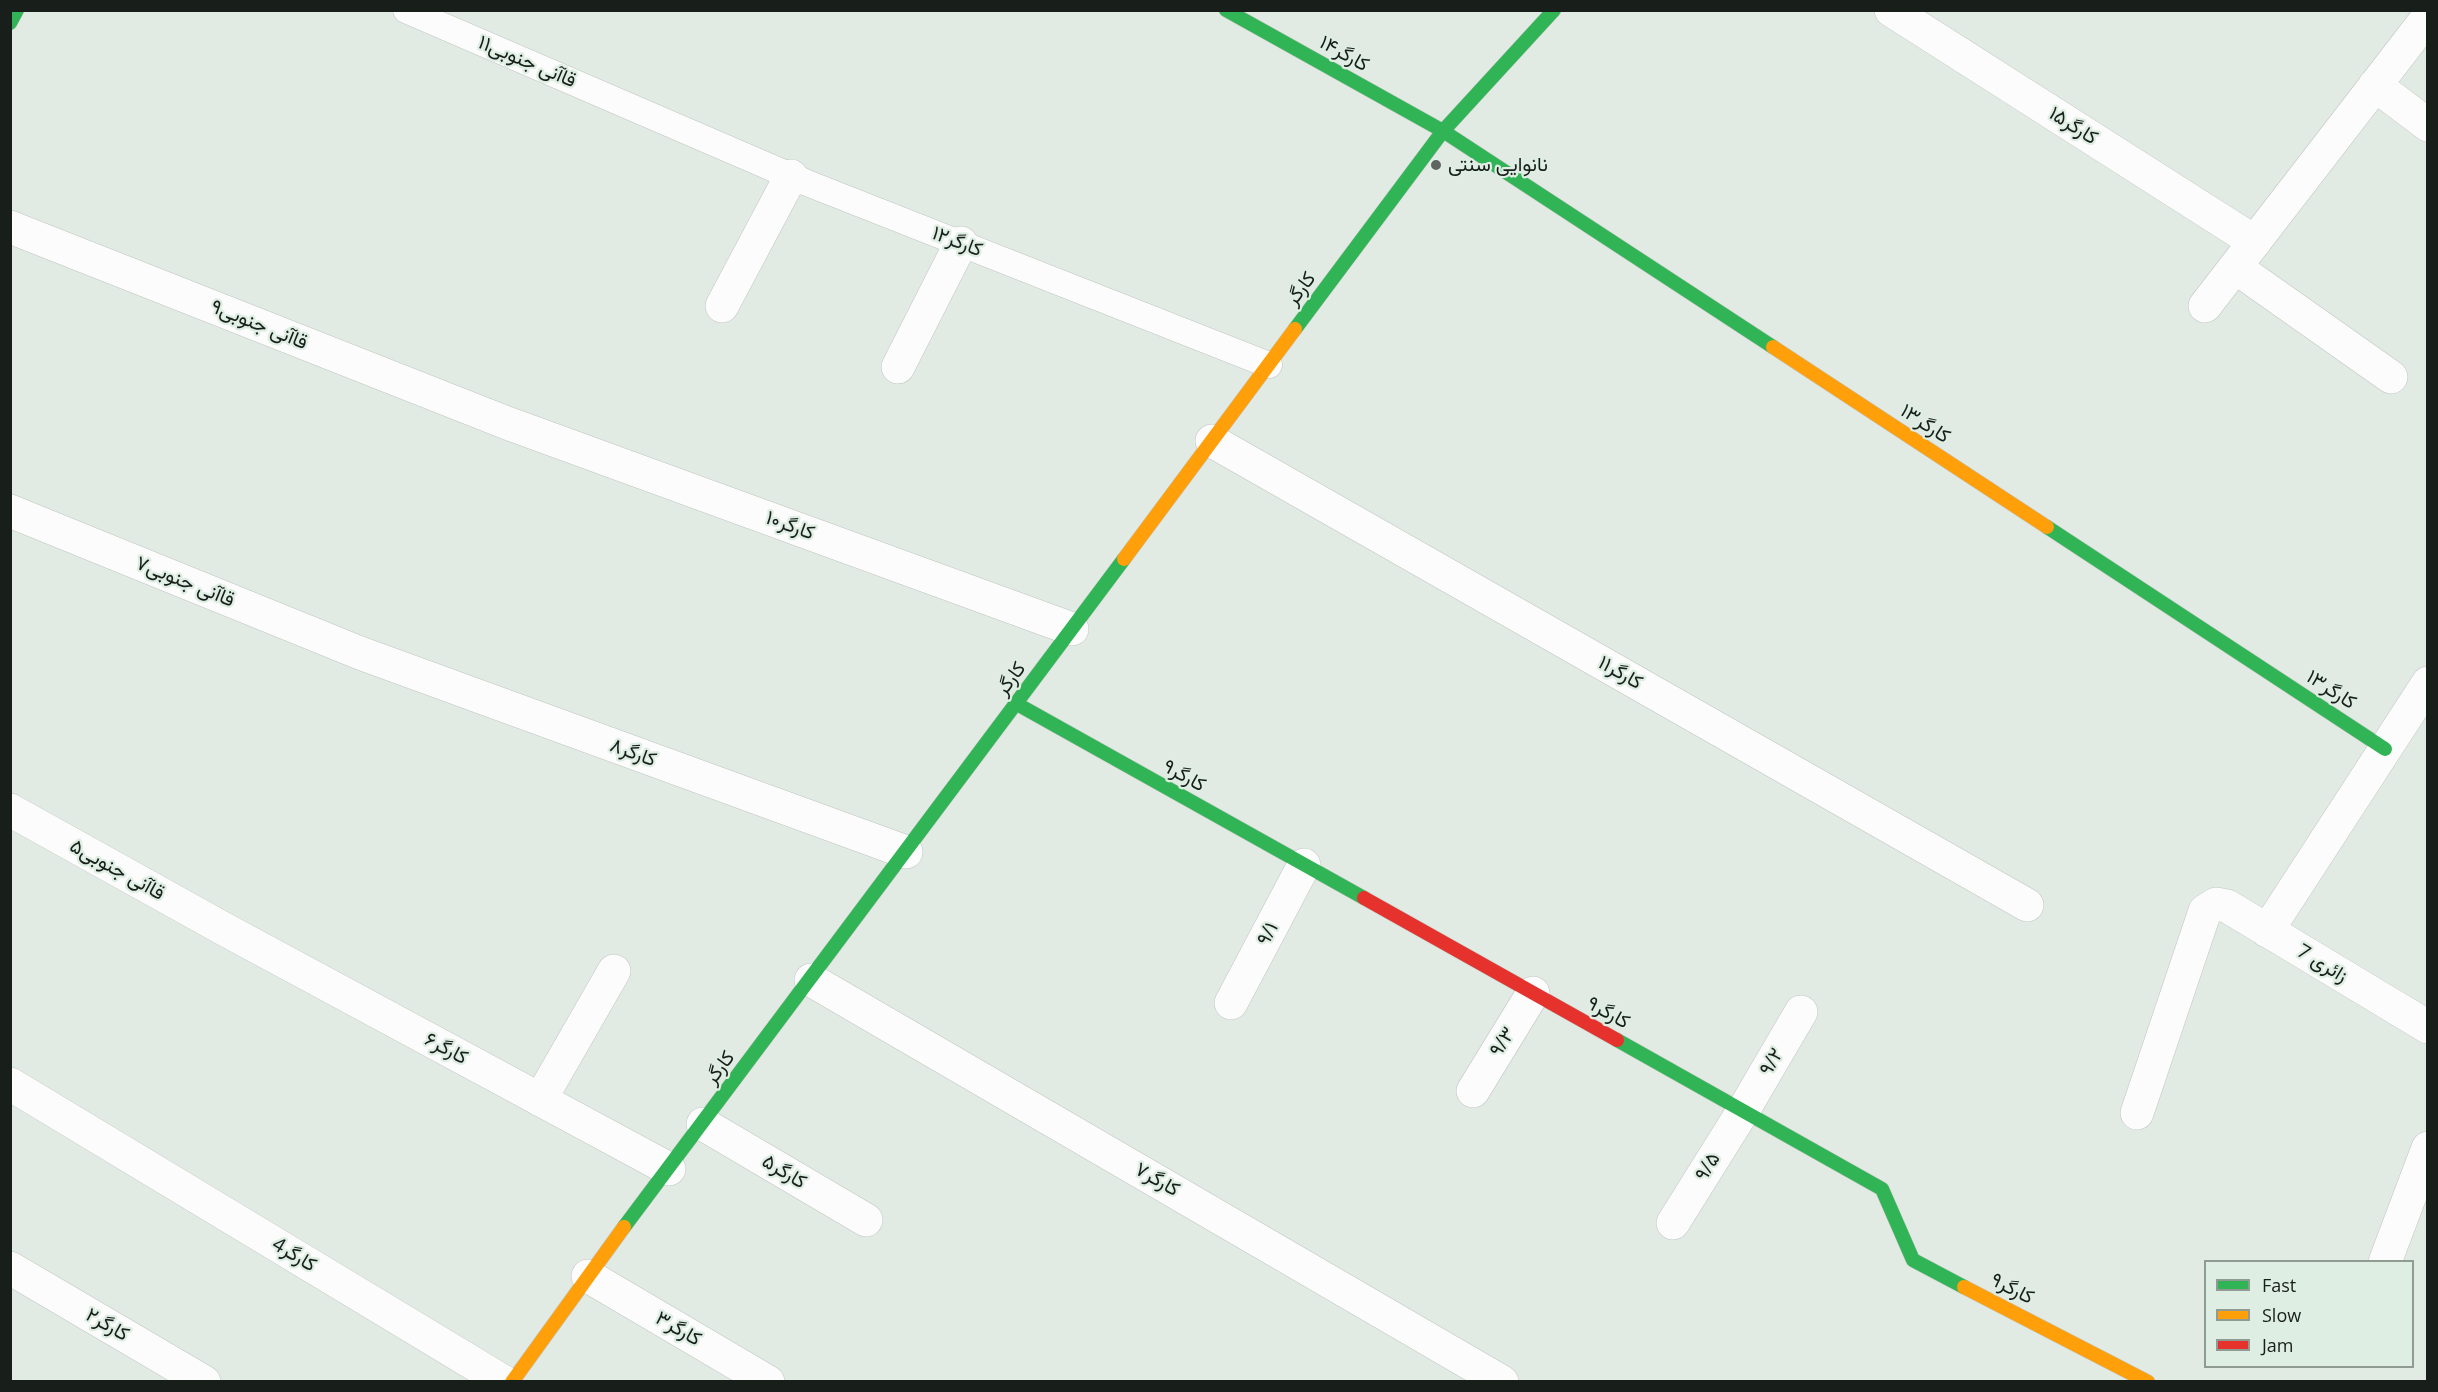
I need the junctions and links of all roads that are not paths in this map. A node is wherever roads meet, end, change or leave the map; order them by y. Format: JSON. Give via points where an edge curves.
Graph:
{"nodes":[{"id":1,"x":17,"y":10,"type":"edge"},
{"id":2,"x":406,"y":10,"type":"edge"},
{"id":3,"x":1226,"y":10,"type":"edge"},
{"id":4,"x":1554,"y":10,"type":"edge"},
{"id":5,"x":1891,"y":10,"type":"edge"},
{"id":6,"x":2427,"y":17,"type":"edge"},
{"id":7,"x":10,"y":23,"type":"edge"},
{"id":8,"x":2375,"y":85,"type":"junction"},
{"id":9,"x":648,"y":114,"type":"joint"},
{"id":10,"x":2427,"y":124,"type":"edge"},
{"id":11,"x":1443,"y":131,"type":"junction"},
{"id":12,"x":791,"y":176,"type":"junction"},
{"id":13,"x":10,"y":227,"type":"edge"},
{"id":14,"x":2255,"y":242,"type":"junction"},
{"id":15,"x":961,"y":243,"type":"junction"},
{"id":16,"x":2235,"y":267,"type":"junction"},
{"id":17,"x":722,"y":306,"type":"dead end"},
{"id":18,"x":2205,"y":306,"type":"dead end"},
{"id":19,"x":1269,"y":365,"type":"junction"},
{"id":20,"x":898,"y":367,"type":"dead end"},
{"id":21,"x":2391,"y":377,"type":"dead end"},
{"id":22,"x":507,"y":423,"type":"joint"},
{"id":23,"x":1212,"y":441,"type":"junction"},
{"id":24,"x":10,"y":511,"type":"edge"},
{"id":25,"x":1072,"y":629,"type":"junction"},
{"id":26,"x":360,"y":653,"type":"joint"},
{"id":27,"x":2425,"y":694,"type":"edge"},
{"id":28,"x":1017,"y":704,"type":"junction"},
{"id":29,"x":2385,"y":749,"type":"junction"},
{"id":30,"x":10,"y":810,"type":"edge"},
{"id":31,"x":906,"y":852,"type":"junction"},
{"id":32,"x":1304,"y":865,"type":"junction"},
{"id":33,"x":2027,"y":905,"type":"dead end"},
{"id":34,"x":224,"y":929,"type":"joint"},
{"id":35,"x":2267,"y":931,"type":"junction"},
{"id":36,"x":614,"y":971,"type":"dead end"},
{"id":37,"x":811,"y":980,"type":"junction"},
{"id":38,"x":1533,"y":993,"type":"junction"},
{"id":39,"x":1231,"y":1003,"type":"dead end"},
{"id":40,"x":1801,"y":1012,"type":"dead end"},
{"id":41,"x":2427,"y":1027,"type":"edge"},
{"id":42,"x":10,"y":1084,"type":"edge"},
{"id":43,"x":1473,"y":1091,"type":"dead end"},
{"id":44,"x":540,"y":1100,"type":"junction"},
{"id":45,"x":1743,"y":1111,"type":"junction"},
{"id":46,"x":2137,"y":1113,"type":"dead end"},
{"id":47,"x":703,"y":1124,"type":"junction"},
{"id":48,"x":2427,"y":1148,"type":"edge"},
{"id":49,"x":669,"y":1169,"type":"junction"},
{"id":50,"x":866,"y":1220,"type":"dead end"},
{"id":51,"x":1673,"y":1223,"type":"dead end"},
{"id":52,"x":2386,"y":1260,"type":"edge"},
{"id":53,"x":10,"y":1268,"type":"edge"},
{"id":54,"x":588,"y":1276,"type":"junction"},
{"id":55,"x":1493,"y":1379,"type":"edge"},
{"id":56,"x":204,"y":1382,"type":"edge"},
{"id":57,"x":504,"y":1382,"type":"edge"},
{"id":58,"x":512,"y":1382,"type":"edge"},
{"id":59,"x":768,"y":1382,"type":"edge"},
{"id":60,"x":2148,"y":1382,"type":"edge"}],
"edges":[{"from":1,"to":7,"type":"street"},
{"from":2,"to":9,"type":"lane","name":"قاآنی جنوبی۱۱"},
{"from":3,"to":11,"type":"street","name":"کارگر۱۴"},
{"from":4,"to":11,"type":"street","name":"کارگر"},
{"from":5,"to":14,"type":"street","name":"کارگر۱۵"},
{"from":6,"to":8,"type":"street"},
{"from":8,"to":10,"type":"street"},
{"from":8,"to":14,"type":"street"},
{"from":9,"to":12,"type":"lane","name":"کارگر۱۲"},
{"from":11,"to":19,"type":"street","name":"کارگر"},
{"from":11,"to":29,"type":"street","name":"کارگر۱۳"},
{"from":12,"to":15,"type":"lane","name":"کارگر۱۲"},
{"from":12,"to":17,"type":"street"},
{"from":13,"to":22,"type":"street","name":"قاآنی جنوبی۹"},
{"from":14,"to":16,"type":"street"},
{"from":15,"to":19,"type":"lane","name":"کارگر۱۲"},
{"from":15,"to":20,"type":"street"},
{"from":16,"to":18,"type":"street"},
{"from":16,"to":21,"type":"street"},
{"from":19,"to":23,"type":"street","name":"کارگر"},
{"from":22,"to":25,"type":"street","name":"کارگر۱۰"},
{"from":23,"to":25,"type":"street","name":"کارگر"},
{"from":23,"to":33,"type":"street","name":"کارگر۱۱"},
{"from":24,"to":26,"type":"street","name":"قاآنی جنوبی۷"},
{"from":25,"to":28,"type":"street","name":"کارگر"},
{"from":26,"to":31,"type":"street","name":"کارگر۸"},
{"from":27,"to":29,"type":"street"},
{"from":28,"to":31,"type":"street","name":"کارگر"},
{"from":28,"to":32,"type":"street","name":"کارگر۹"},
{"from":29,"to":35,"type":"street"},
{"from":30,"to":34,"type":"street","name":"قاآنی جنوبی۵"},
{"from":31,"to":37,"type":"street","name":"کارگر"},
{"from":32,"to":38,"type":"street","name":"کارگر۹"},
{"from":32,"to":39,"type":"street","name":"۹/۱"},
{"from":34,"to":44,"type":"street","name":"کارگر۶"},
{"from":35,"to":41,"type":"street","name":"زائری 7"},
{"from":35,"to":46,"type":"street","name":"زائری 7","via":[[2227,906],[2216,904],[2205,911]]},
{"from":36,"to":44,"type":"street"},
{"from":37,"to":47,"type":"street","name":"کارگر"},
{"from":37,"to":55,"type":"street","name":"کارگر۷"},
{"from":38,"to":43,"type":"street","name":"۹/۳"},
{"from":38,"to":45,"type":"street","name":"کارگر۹"},
{"from":40,"to":45,"type":"street","name":"۹/۲"},
{"from":42,"to":57,"type":"street","name":"4کارگر"},
{"from":44,"to":49,"type":"street","name":"کارگر۶"},
{"from":45,"to":51,"type":"street","name":"۹/۵"},
{"from":45,"to":60,"type":"street","name":"کارگر۹","via":[[1882,1189],[1914,1260]]},
{"from":47,"to":49,"type":"street","name":"کارگر"},
{"from":47,"to":50,"type":"street","name":"کارگر۵"},
{"from":48,"to":52,"type":"street"},
{"from":49,"to":54,"type":"street","name":"کارگر"},
{"from":53,"to":56,"type":"street","name":"کارگر۲"},
{"from":54,"to":58,"type":"street","name":"کارگر"},
{"from":54,"to":59,"type":"street","name":"کارگر۳"}]}
